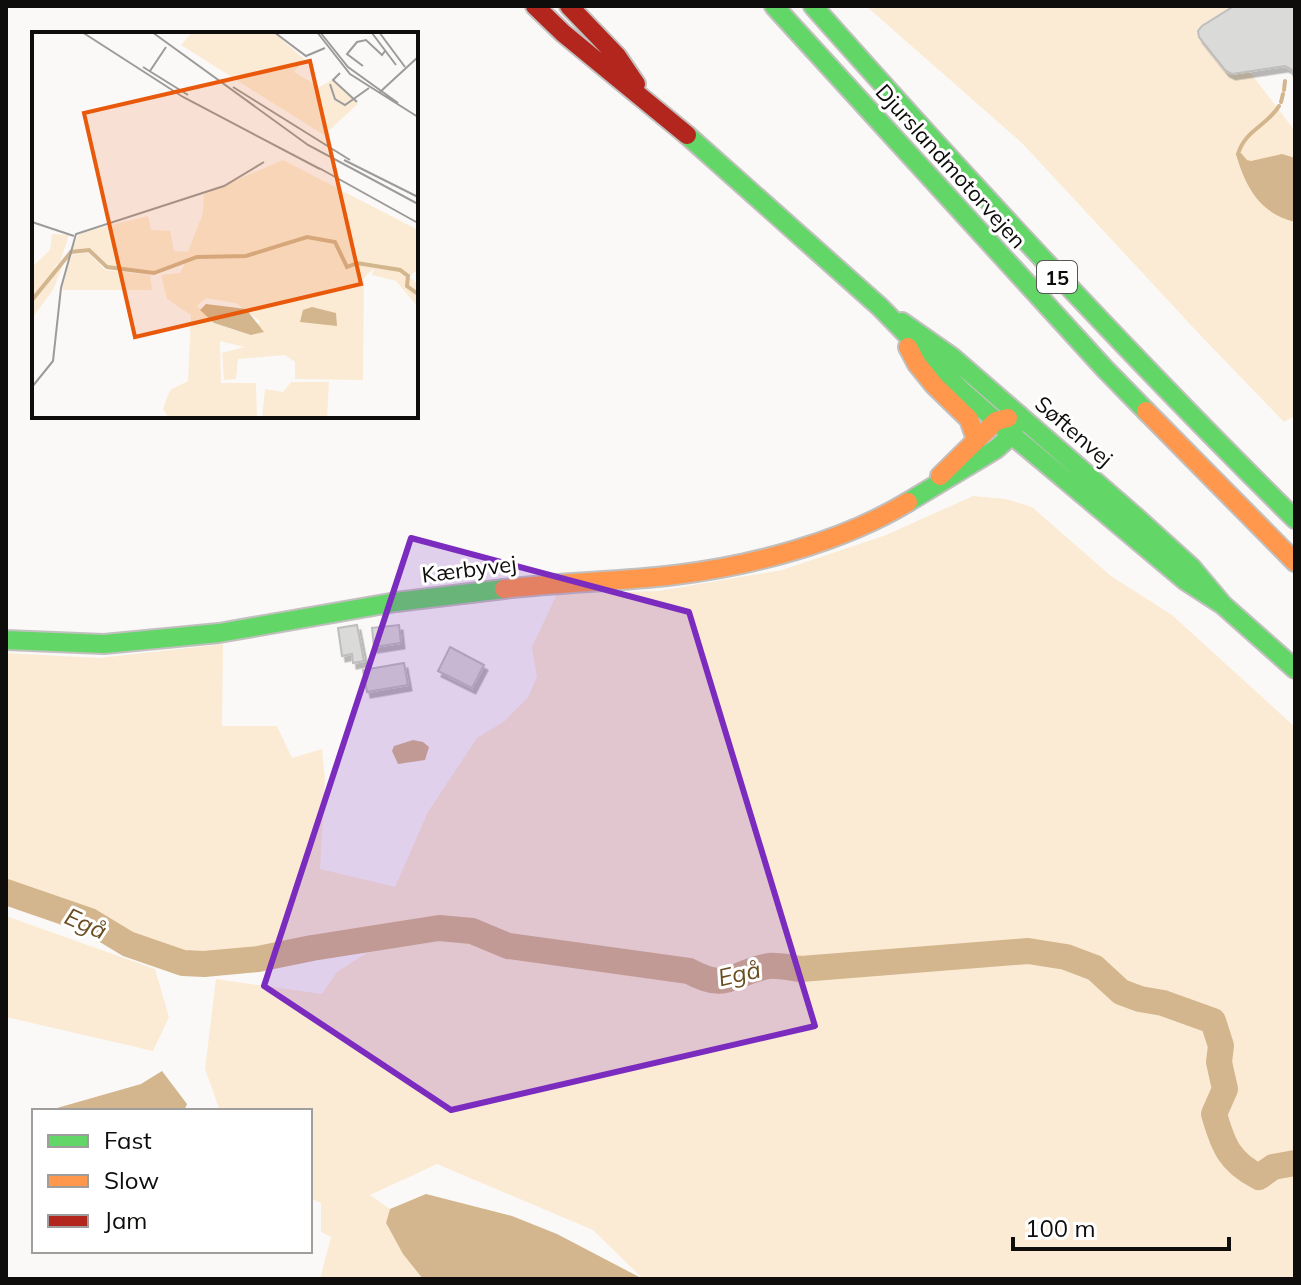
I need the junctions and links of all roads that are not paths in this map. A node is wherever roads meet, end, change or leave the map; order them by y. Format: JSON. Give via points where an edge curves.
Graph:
{"nodes":[{"id":1,"x":535,"y":6,"type":"edge"},
{"id":2,"x":569,"y":6,"type":"edge"},
{"id":3,"x":774,"y":6,"type":"edge"},
{"id":4,"x":813,"y":6,"type":"edge"},
{"id":5,"x":829,"y":25,"type":"junction"},
{"id":6,"x":646,"y":99,"type":"junction"},
{"id":7,"x":880,"y":307,"type":"junction"},
{"id":8,"x":898,"y":327,"type":"junction"},
{"id":9,"x":1019,"y":415,"type":"junction"},
{"id":10,"x":996,"y":421,"type":"junction"},
{"id":11,"x":1012,"y":435,"type":"junction"},
{"id":12,"x":976,"y":439,"type":"junction"},
{"id":13,"x":925,"y":492,"type":"junction"},
{"id":14,"x":1295,"y":500,"type":"edge"},
{"id":15,"x":1295,"y":519,"type":"edge"},
{"id":16,"x":1295,"y":562,"type":"edge"},
{"id":17,"x":1223,"y":605,"type":"junction"},
{"id":18,"x":6,"y":640,"type":"edge"},
{"id":19,"x":1295,"y":669,"type":"edge"}],
"edges":[{"from":1,"to":6,"type":"main road","name":"Søftenvej"},
{"from":2,"to":6,"type":"main road","name":"Søftenvej","via":[[617,56]]},
{"from":3,"to":16,"type":"main road","name":"Djurslandmotorvejen","number":"15","via":[[1105,369]]},
{"from":4,"to":5,"type":"main road","name":"Djurslandmotorvejen","number":"15"},
{"from":5,"to":14,"type":"main road","via":[[1097,304]]},
{"from":5,"to":15,"type":"main road","name":"Djurslandmotorvejen","number":"15","via":[[1090,313]]},
{"from":6,"to":7,"type":"main road","name":"Søftenvej"},
{"from":7,"to":8,"type":"main road","name":"Søftenvej"},
{"from":7,"to":9,"type":"main road","name":"Søftenvej","via":[[932,342]]},
{"from":8,"to":10,"type":"main road","name":"Søftenvej"},
{"from":8,"to":12,"type":"main road","via":[[917,364],[969,419]]},
{"from":9,"to":10,"type":"main road"},
{"from":9,"to":11,"type":"main road"},
{"from":9,"to":17,"type":"main road","name":"Søftenvej","via":[[1192,568]]},
{"from":10,"to":11,"type":"main road","name":"Søftenvej"},
{"from":10,"to":12,"type":"main road"},
{"from":11,"to":13,"type":"main road"},
{"from":11,"to":17,"type":"main road","name":"Søftenvej","via":[[1186,581]]},
{"from":12,"to":13,"type":"main road"},
{"from":13,"to":18,"type":"main road","name":"Kærbyvej","via":[[844,535],[677,575],[411,600],[190,636],[104,644]]},
{"from":17,"to":19,"type":"main road","name":"Søftenvej"}]}
